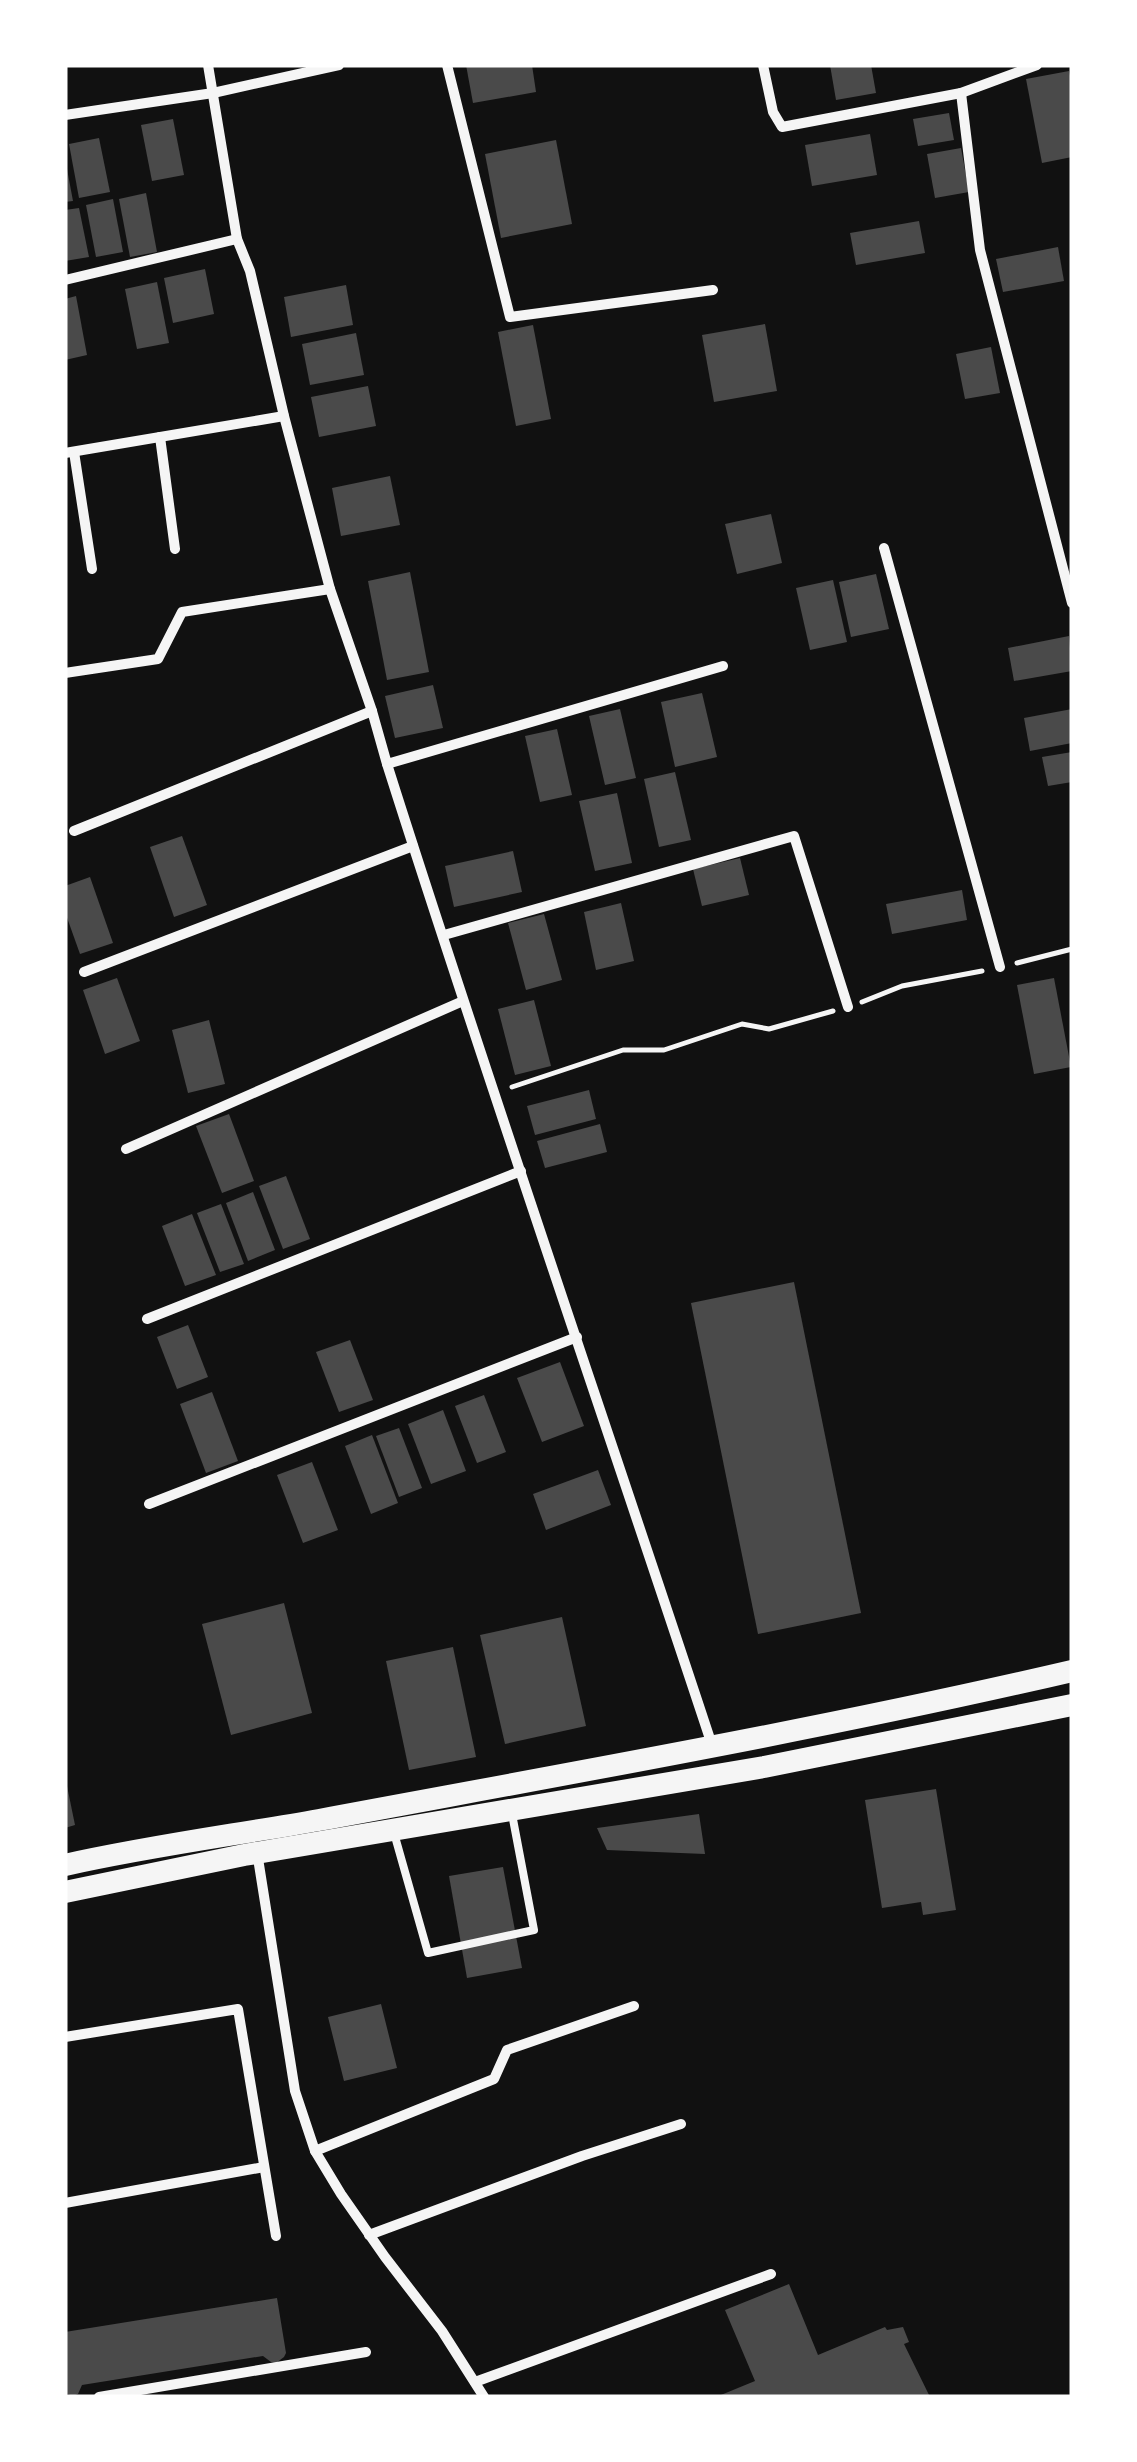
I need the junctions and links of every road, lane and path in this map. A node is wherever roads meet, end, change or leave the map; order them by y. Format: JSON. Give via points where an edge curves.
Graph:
{"nodes":[{"id":1,"x":208,"y":65,"type":"edge"},
{"id":2,"x":340,"y":65,"type":"edge"},
{"id":3,"x":447,"y":65,"type":"edge"},
{"id":4,"x":763,"y":65,"type":"edge"},
{"id":5,"x":1037,"y":65,"type":"edge"},
{"id":6,"x":214,"y":93,"type":"junction"},
{"id":7,"x":962,"y":93,"type":"junction"},
{"id":8,"x":65,"y":115,"type":"edge"},
{"id":9,"x":237,"y":240,"type":"junction"},
{"id":10,"x":65,"y":280,"type":"edge"},
{"id":11,"x":714,"y":290,"type":"dead end"},
{"id":12,"x":284,"y":416,"type":"junction"},
{"id":13,"x":160,"y":437,"type":"junction"},
{"id":14,"x":70,"y":453,"type":"edge"},
{"id":15,"x":884,"y":548,"type":"dead end"},
{"id":16,"x":175,"y":549,"type":"dead end"},
{"id":17,"x":92,"y":569,"type":"dead end"},
{"id":18,"x":330,"y":590,"type":"junction"},
{"id":19,"x":1072,"y":603,"type":"edge"},
{"id":20,"x":723,"y":666,"type":"dead end"},
{"id":21,"x":65,"y":672,"type":"edge"},
{"id":22,"x":372,"y":711,"type":"junction"},
{"id":23,"x":387,"y":764,"type":"junction"},
{"id":24,"x":74,"y":831,"type":"dead end"},
{"id":25,"x":413,"y":846,"type":"junction"},
{"id":26,"x":444,"y":936,"type":"junction"},
{"id":27,"x":1072,"y":949,"type":"edge"},
{"id":28,"x":1000,"y":967,"type":"junction"},
{"id":29,"x":84,"y":972,"type":"dead end"},
{"id":30,"x":462,"y":1001,"type":"junction"},
{"id":31,"x":848,"y":1007,"type":"junction"},
{"id":32,"x":493,"y":1093,"type":"junction"},
{"id":33,"x":126,"y":1149,"type":"dead end"},
{"id":34,"x":521,"y":1171,"type":"junction"},
{"id":35,"x":147,"y":1319,"type":"dead end"},
{"id":36,"x":577,"y":1338,"type":"junction"},
{"id":37,"x":149,"y":1504,"type":"dead end"},
{"id":38,"x":1072,"y":1671,"type":"edge"},
{"id":39,"x":1072,"y":1705,"type":"edge"},
{"id":40,"x":713,"y":1747,"type":"junction"},
{"id":41,"x":511,"y":1810,"type":"junction"},
{"id":42,"x":393,"y":1830,"type":"junction"},
{"id":43,"x":255,"y":1842,"type":"junction"},
{"id":44,"x":65,"y":1865,"type":"edge"},
{"id":45,"x":65,"y":1892,"type":"edge"},
{"id":46,"x":634,"y":2006,"type":"dead end"},
{"id":47,"x":65,"y":2038,"type":"edge"},
{"id":48,"x":682,"y":2124,"type":"dead end"},
{"id":49,"x":315,"y":2151,"type":"junction"},
{"id":50,"x":264,"y":2167,"type":"junction"},
{"id":51,"x":65,"y":2203,"type":"edge"},
{"id":52,"x":370,"y":2235,"type":"junction"},
{"id":53,"x":276,"y":2236,"type":"dead end"},
{"id":54,"x":771,"y":2274,"type":"dead end"},
{"id":55,"x":366,"y":2352,"type":"dead end"},
{"id":56,"x":475,"y":2382,"type":"junction"},
{"id":57,"x":99,"y":2397,"type":"edge"},
{"id":58,"x":484,"y":2397,"type":"edge"}],
"edges":[{"from":1,"to":6,"type":"street"},
{"from":2,"to":6,"type":"street"},
{"from":3,"to":11,"type":"street","via":[[510,317]]},
{"from":4,"to":7,"type":"street","via":[[782,127]]},
{"from":5,"to":7,"type":"street"},
{"from":6,"to":8,"type":"street"},
{"from":6,"to":9,"type":"street"},
{"from":7,"to":19,"type":"street","via":[[980,250]]},
{"from":9,"to":10,"type":"street"},
{"from":9,"to":12,"type":"street"},
{"from":12,"to":13,"type":"street"},
{"from":12,"to":18,"type":"street"},
{"from":13,"to":14,"type":"street"},
{"from":13,"to":16,"type":"street"},
{"from":14,"to":17,"type":"street"},
{"from":15,"to":28,"type":"street"},
{"from":18,"to":21,"type":"street","via":[[182,612],[158,659]]},
{"from":18,"to":22,"type":"street"},
{"from":20,"to":23,"type":"street"},
{"from":22,"to":23,"type":"street"},
{"from":22,"to":24,"type":"street"},
{"from":23,"to":25,"type":"street"},
{"from":25,"to":26,"type":"street"},
{"from":25,"to":29,"type":"street"},
{"from":26,"to":30,"type":"street"},
{"from":26,"to":31,"type":"street","via":[[794,836]]},
{"from":27,"to":28,"type":"path"},
{"from":28,"to":31,"type":"path","via":[[902,986]]},
{"from":30,"to":32,"type":"street"},
{"from":30,"to":33,"type":"street"},
{"from":31,"to":32,"type":"path","via":[[769,1029],[742,1024],[664,1050],[623,1050]]},
{"from":32,"to":34,"type":"street"},
{"from":34,"to":35,"type":"street"},
{"from":34,"to":36,"type":"street"},
{"from":36,"to":37,"type":"street"},
{"from":36,"to":40,"type":"street"},
{"from":38,"to":40,"type":"main road"},
{"from":39,"to":41,"type":"main road","via":[[764,1768]]},
{"from":40,"to":43,"type":"main road"},
{"from":41,"to":42,"type":"main road"},
{"from":41,"to":42,"type":"lane","via":[[534,1930],[428,1952]]},
{"from":42,"to":43,"type":"main road"},
{"from":43,"to":44,"type":"main road","via":[[113,1854]]},
{"from":43,"to":45,"type":"main road"},
{"from":43,"to":49,"type":"street","via":[[295,2090]]},
{"from":46,"to":49,"type":"street","via":[[507,2050],[494,2079]]},
{"from":47,"to":50,"type":"street","via":[[238,2010]]},
{"from":48,"to":52,"type":"street"},
{"from":49,"to":52,"type":"street"},
{"from":50,"to":51,"type":"street"},
{"from":50,"to":53,"type":"street"},
{"from":52,"to":56,"type":"street"},
{"from":54,"to":56,"type":"street"},
{"from":55,"to":57,"type":"street"},
{"from":56,"to":58,"type":"street"}]}
